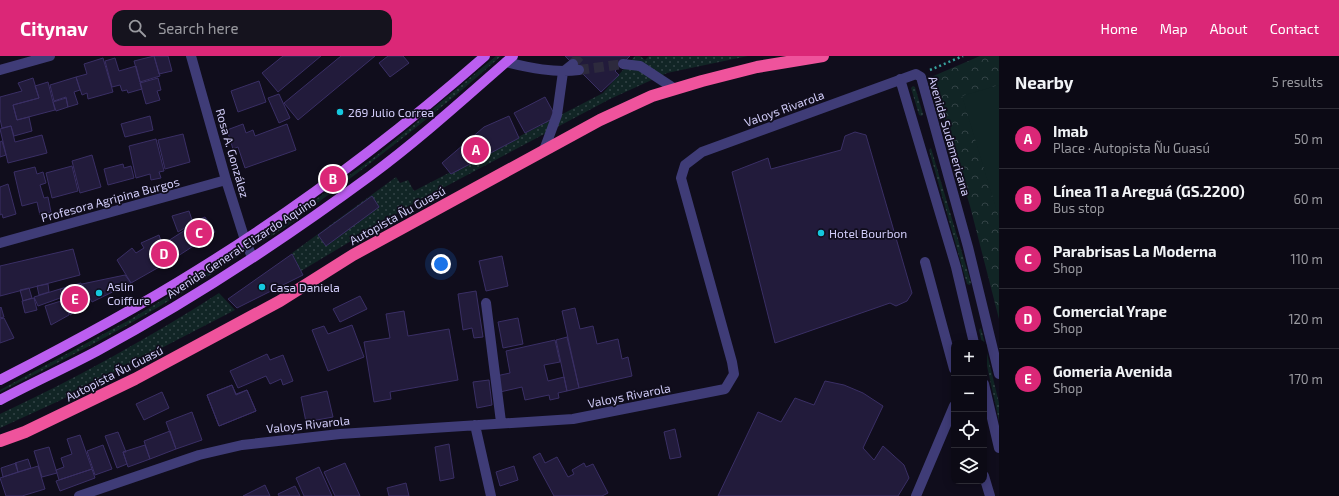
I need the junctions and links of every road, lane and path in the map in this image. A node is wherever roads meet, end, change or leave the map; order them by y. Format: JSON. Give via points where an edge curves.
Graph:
{"nodes":[{"id":1,"x":50,"y":56,"type":"edge"},
{"id":2,"x":191,"y":56,"type":"edge"},
{"id":3,"x":484,"y":56,"type":"edge"},
{"id":4,"x":823,"y":56,"type":"edge"},
{"id":5,"x":963,"y":56,"type":"edge"},
{"id":6,"x":509,"y":59,"type":"edge"},
{"id":7,"x":623,"y":64,"type":"tunnel mouth"},
{"id":8,"x":576,"y":67,"type":"tunnel mouth"},
{"id":9,"x":0,"y":70,"type":"edge"},
{"id":10,"x":563,"y":72,"type":"junction"},
{"id":11,"x":919,"y":74,"type":"junction"},
{"id":12,"x":900,"y":79,"type":"junction"},
{"id":13,"x":675,"y":89,"type":"junction"},
{"id":14,"x":544,"y":150,"type":"junction"},
{"id":15,"x":226,"y":180,"type":"junction"},
{"id":16,"x":245,"y":240,"type":"junction"},
{"id":17,"x":0,"y":242,"type":"edge"},
{"id":18,"x":252,"y":257,"type":"junction"},
{"id":19,"x":925,"y":262,"type":"dead end"},
{"id":20,"x":486,"y":303,"type":"dead end"},
{"id":21,"x":983,"y":304,"type":"junction"},
{"id":22,"x":966,"y":309,"type":"junction"},
{"id":23,"x":973,"y":340,"type":"edge"},
{"id":24,"x":951,"y":358,"type":"edge"},
{"id":25,"x":999,"y":374,"type":"edge"},
{"id":26,"x":0,"y":380,"type":"edge"},
{"id":27,"x":987,"y":397,"type":"edge"},
{"id":28,"x":0,"y":400,"type":"edge"},
{"id":29,"x":951,"y":412,"type":"edge"},
{"id":30,"x":501,"y":422,"type":"junction"},
{"id":31,"x":476,"y":424,"type":"junction"},
{"id":32,"x":0,"y":441,"type":"edge"},
{"id":33,"x":999,"y":448,"type":"edge"},
{"id":34,"x":986,"y":484,"type":"edge"},
{"id":35,"x":80,"y":496,"type":"edge"},
{"id":36,"x":491,"y":496,"type":"edge"},
{"id":37,"x":916,"y":496,"type":"edge"},
{"id":38,"x":990,"y":496,"type":"edge"}],
"edges":[{"from":1,"to":9,"type":"street"},
{"from":2,"to":15,"type":"street","name":"Rosa A. González"},
{"from":3,"to":16,"type":"main road","name":"Avenida General Elizardo Aquino","via":[[396,131]]},
{"from":4,"to":13,"type":"highway","name":"Autopista Ñu Guasú","via":[[757,68]]},
{"from":5,"to":11,"type":"path"},
{"from":6,"to":10,"type":"street","via":[[530,68]]},
{"from":6,"to":18,"type":"main road","name":"Avenida General Elizardo Aquino","via":[[450,112],[371,175]]},
{"from":7,"to":13,"type":"street","via":[[640,66]]},
{"from":8,"to":10,"type":"street"},
{"from":10,"to":14,"type":"street","via":[[557,115]]},
{"from":11,"to":12,"type":"street","name":"Avenida Sudamericana"},
{"from":11,"to":21,"type":"street","name":"Avenida Sudamericana"},
{"from":12,"to":22,"type":"street"},
{"from":12,"to":30,"type":"street","name":"Valoys Rivarola","via":[[702,152],[685,165],[681,178],[732,362],[734,374],[725,389],[573,419]]},
{"from":13,"to":14,"type":"highway","name":"Autopista Ñu Guasú","via":[[652,96],[600,120]]},
{"from":14,"to":32,"type":"highway","name":"Autopista Ñu Guasú","via":[[353,255],[280,301],[142,376],[25,432]]},
{"from":15,"to":16,"type":"street","name":"Rosa A. González"},
{"from":15,"to":17,"type":"street","name":"Profesora Agripina Burgos"},
{"from":16,"to":18,"type":"street","name":"Rosa A. González"},
{"from":16,"to":26,"type":"main road","name":"Avenida General Elizardo Aquino","via":[[89,334]]},
{"from":18,"to":28,"type":"main road","name":"Avenida General Elizardo Aquino","via":[[98,350]]},
{"from":19,"to":24,"type":"street"},
{"from":20,"to":30,"type":"street"},
{"from":21,"to":22,"type":"street"},
{"from":21,"to":25,"type":"street","name":"Avenida Sudamericana"},
{"from":22,"to":23,"type":"street"},
{"from":27,"to":33,"type":"street"},
{"from":29,"to":37,"type":"street"},
{"from":30,"to":31,"type":"street","name":"Valoys Rivarola"},
{"from":31,"to":35,"type":"street","name":"Valoys Rivarola","via":[[340,434],[242,445],[199,455]]},
{"from":31,"to":36,"type":"street"},
{"from":34,"to":38,"type":"street"}]}
